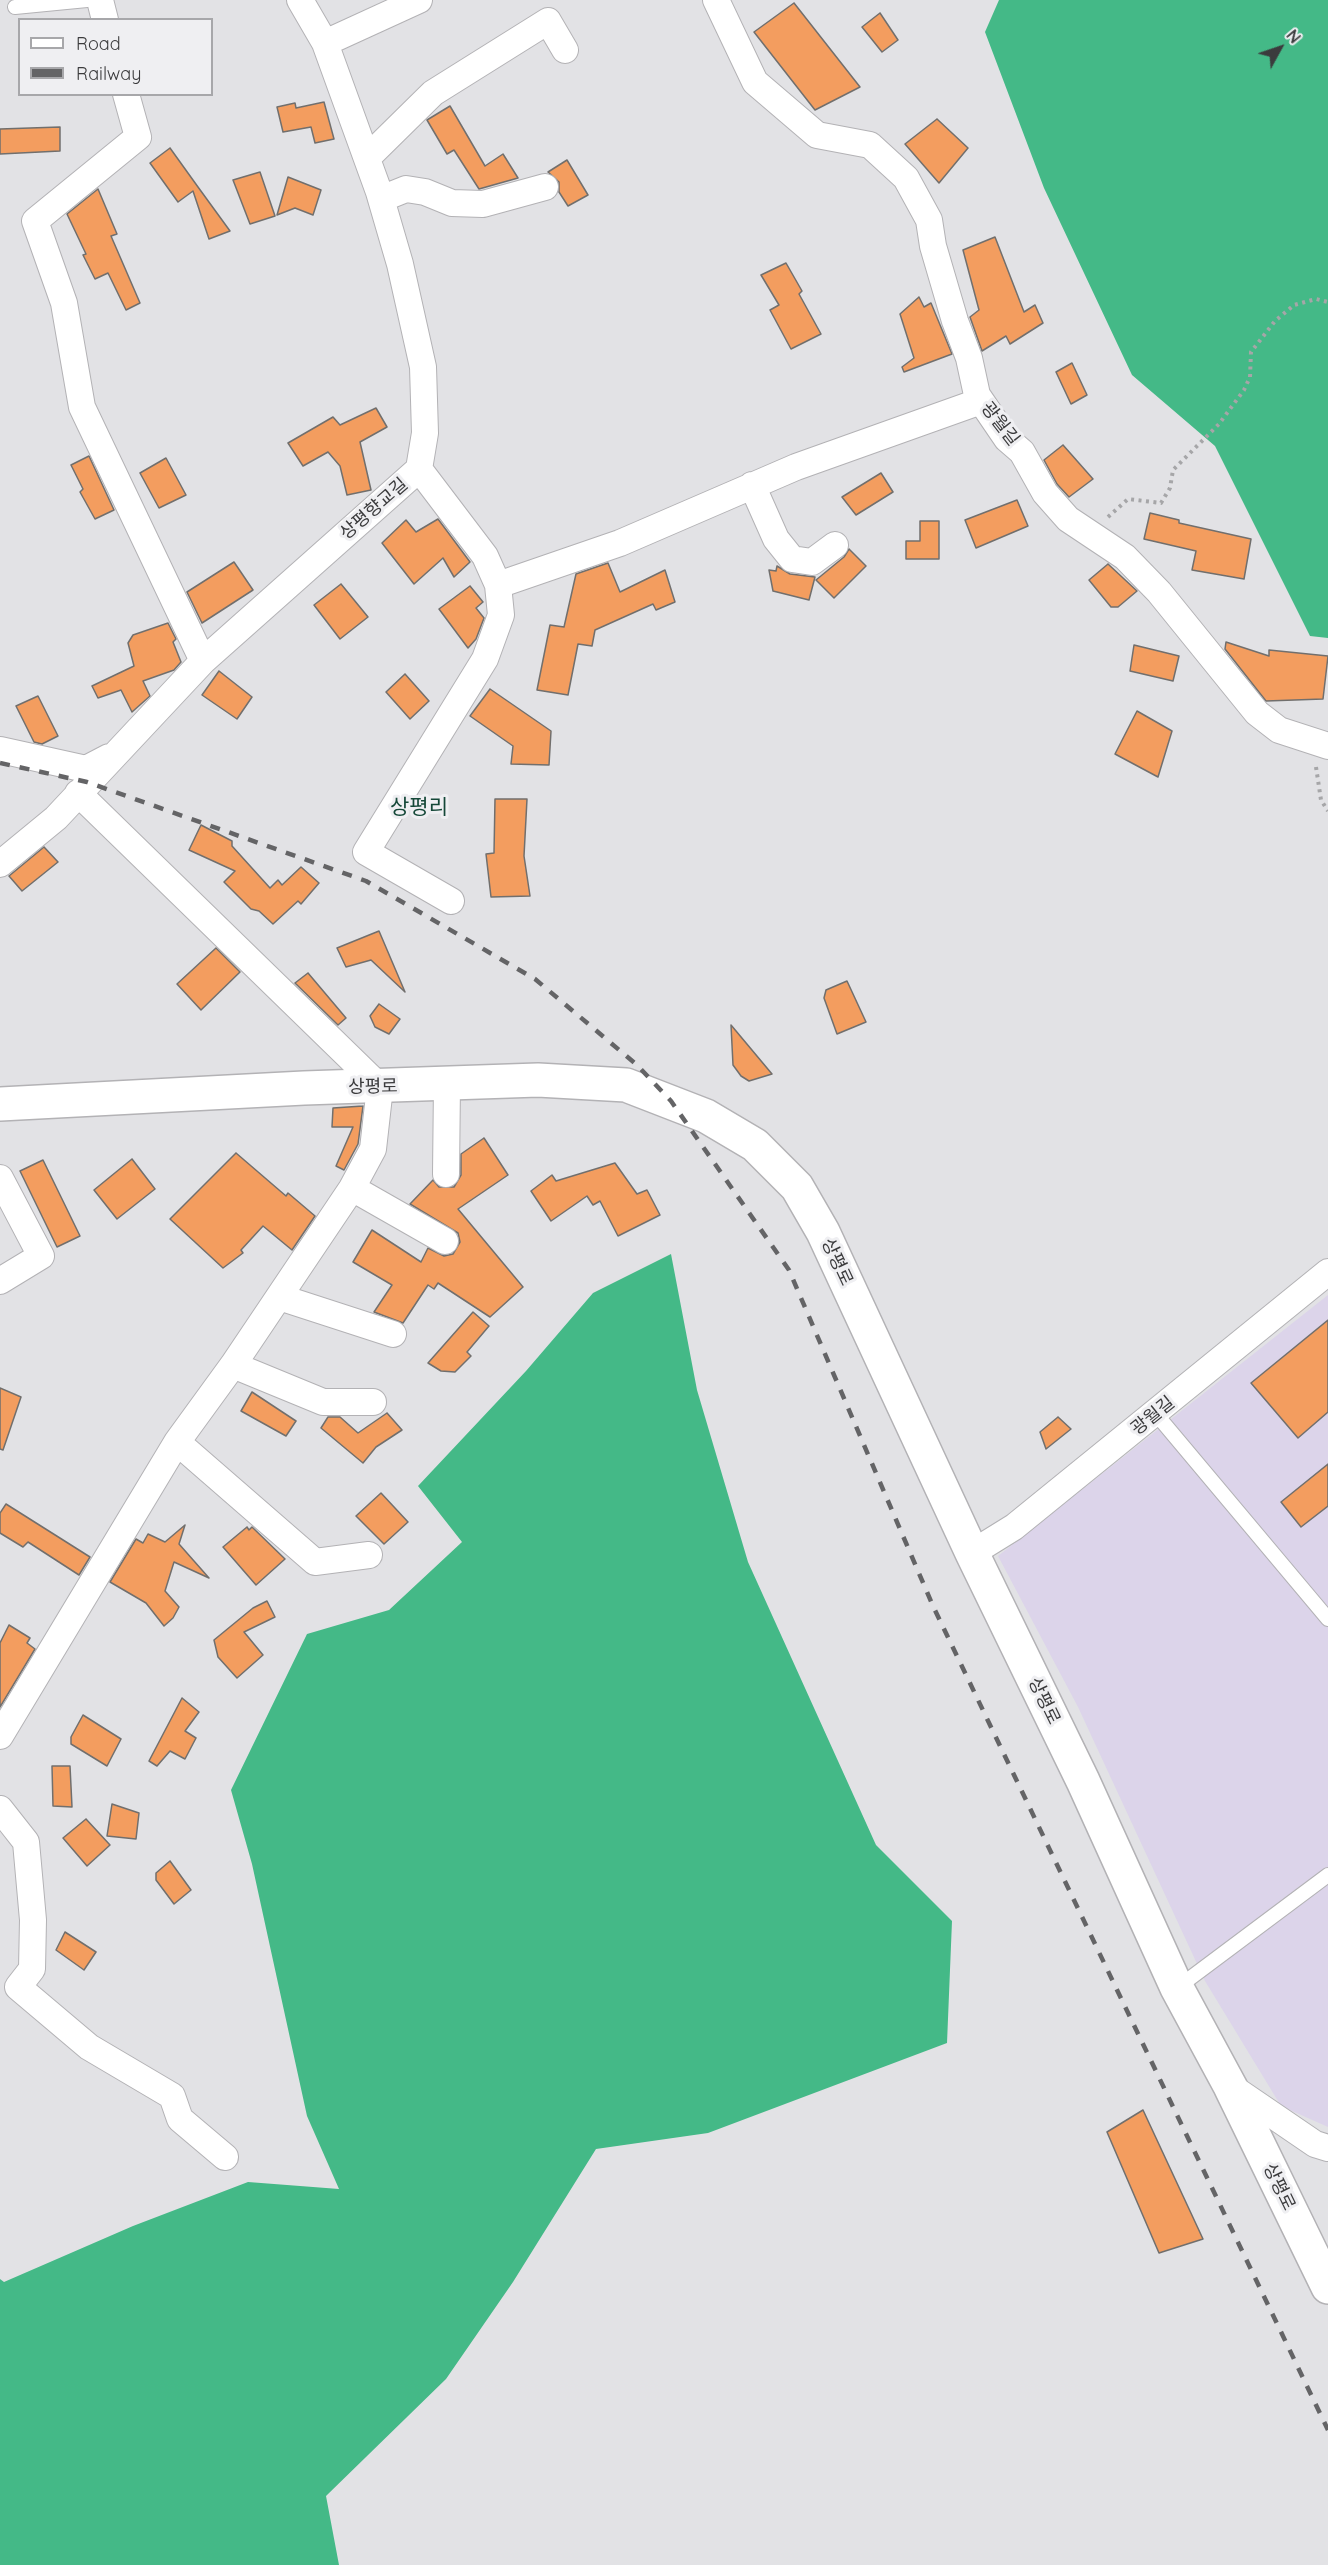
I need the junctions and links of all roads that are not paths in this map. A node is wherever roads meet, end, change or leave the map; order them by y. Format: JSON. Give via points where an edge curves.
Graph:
{"nodes":[{"id":1,"x":87,"y":0,"type":"edge"},
{"id":2,"x":100,"y":0,"type":"edge"},
{"id":3,"x":300,"y":0,"type":"edge"},
{"id":4,"x":419,"y":0,"type":"edge"},
{"id":5,"x":716,"y":0,"type":"edge"},
{"id":6,"x":15,"y":7,"type":"dead end"},
{"id":7,"x":104,"y":18,"type":"edge"},
{"id":8,"x":325,"y":43,"type":"junction"},
{"id":9,"x":565,"y":50,"type":"dead end"},
{"id":10,"x":127,"y":96,"type":"edge"},
{"id":11,"x":367,"y":158,"type":"junction"},
{"id":12,"x":545,"y":187,"type":"dead end"},
{"id":13,"x":381,"y":199,"type":"junction"},
{"id":14,"x":981,"y":401,"type":"junction"},
{"id":15,"x":419,"y":470,"type":"junction"},
{"id":16,"x":752,"y":485,"type":"junction"},
{"id":17,"x":836,"y":545,"type":"dead end"},
{"id":18,"x":498,"y":585,"type":"junction"},
{"id":19,"x":203,"y":661,"type":"junction"},
{"id":20,"x":1318,"y":743,"type":"edge"},
{"id":21,"x":0,"y":750,"type":"edge"},
{"id":22,"x":117,"y":752,"type":"junction"},
{"id":23,"x":78,"y":793,"type":"junction"},
{"id":24,"x":0,"y":864,"type":"edge"},
{"id":25,"x":451,"y":901,"type":"dead end"},
{"id":26,"x":447,"y":1084,"type":"junction"},
{"id":27,"x":380,"y":1087,"type":"junction"},
{"id":28,"x":0,"y":1104,"type":"edge"},
{"id":29,"x":446,"y":1173,"type":"dead end"},
{"id":30,"x":0,"y":1178,"type":"edge"},
{"id":31,"x":352,"y":1188,"type":"junction"},
{"id":32,"x":445,"y":1241,"type":"dead end"},
{"id":33,"x":1328,"y":1272,"type":"edge"},
{"id":34,"x":0,"y":1281,"type":"edge"},
{"id":35,"x":279,"y":1297,"type":"junction"},
{"id":36,"x":393,"y":1334,"type":"dead end"},
{"id":37,"x":232,"y":1365,"type":"junction"},
{"id":38,"x":373,"y":1402,"type":"dead end"},
{"id":39,"x":1156,"y":1414,"type":"junction"},
{"id":40,"x":177,"y":1442,"type":"junction"},
{"id":41,"x":972,"y":1553,"type":"junction"},
{"id":42,"x":369,"y":1555,"type":"dead end"},
{"id":43,"x":1328,"y":1619,"type":"edge"},
{"id":44,"x":0,"y":1736,"type":"edge"},
{"id":45,"x":0,"y":1809,"type":"edge"},
{"id":46,"x":1328,"y":1875,"type":"edge"},
{"id":47,"x":1177,"y":1988,"type":"junction"},
{"id":48,"x":1230,"y":2086,"type":"junction"},
{"id":49,"x":1328,"y":2148,"type":"edge"},
{"id":50,"x":225,"y":2157,"type":"dead end"},
{"id":51,"x":1328,"y":2287,"type":"edge"}],
"edges":[{"from":1,"to":6,"type":"lane"},
{"from":2,"to":7,"type":"street"},
{"from":3,"to":8,"type":"street","name":"상평향교길"},
{"from":4,"to":8,"type":"street"},
{"from":5,"to":14,"type":"street","name":"광월길","via":[[755,82],[817,135],[870,145],[906,177],[929,220],[941,275]]},
{"from":8,"to":11,"type":"street","name":"상평향교길"},
{"from":9,"to":11,"type":"street","via":[[548,21],[433,93]]},
{"from":10,"to":19,"type":"street","via":[[138,137],[35,221],[64,303],[82,407]]},
{"from":11,"to":13,"type":"street","name":"상평향교길"},
{"from":12,"to":13,"type":"street","via":[[483,204],[452,203],[406,189]]},
{"from":13,"to":15,"type":"street","name":"상평향교길","via":[[423,367],[424,433]]},
{"from":14,"to":16,"type":"street"},
{"from":14,"to":20,"type":"street","name":"광월길","via":[[1007,439],[1022,452],[1045,494],[1068,519],[1125,557],[1159,592],[1257,713],[1279,730]]},
{"from":15,"to":18,"type":"street","via":[[477,543]]},
{"from":15,"to":19,"type":"street","name":"상평향교길"},
{"from":16,"to":17,"type":"street","via":[[776,539],[792,559],[812,562]]},
{"from":16,"to":18,"type":"street","via":[[620,543]]},
{"from":18,"to":25,"type":"street","via":[[501,615],[485,659],[366,852]]},
{"from":19,"to":22,"type":"street","name":"상평향교길"},
{"from":21,"to":22,"type":"street","via":[[86,769]]},
{"from":22,"to":23,"type":"street","name":"상평향교길"},
{"from":23,"to":24,"type":"street","name":"상평향교길","via":[[56,818]]},
{"from":23,"to":27,"type":"street"},
{"from":26,"to":27,"type":"main road","name":"상평로"},
{"from":26,"to":29,"type":"street"},
{"from":26,"to":41,"type":"main road","name":"상평로","via":[[538,1080],[626,1085],[706,1116],[756,1145],[797,1187],[823,1232]]},
{"from":27,"to":28,"type":"main road","name":"상평로"},
{"from":27,"to":31,"type":"street","via":[[373,1149]]},
{"from":30,"to":34,"type":"street","via":[[41,1256]]},
{"from":31,"to":32,"type":"street"},
{"from":31,"to":35,"type":"street"},
{"from":33,"to":39,"type":"street","name":"광월길"},
{"from":35,"to":36,"type":"street"},
{"from":35,"to":37,"type":"street"},
{"from":37,"to":38,"type":"street","via":[[323,1402]]},
{"from":37,"to":40,"type":"street"},
{"from":39,"to":41,"type":"street","name":"광월길","via":[[1014,1527]]},
{"from":39,"to":43,"type":"lane"},
{"from":40,"to":42,"type":"street","via":[[315,1562]]},
{"from":40,"to":44,"type":"street"},
{"from":41,"to":47,"type":"main road","name":"상평로","via":[[1083,1781]]},
{"from":45,"to":50,"type":"street","via":[[26,1842],[33,1920],[32,1969],[18,1987],[89,2047],[172,2096],[180,2119]]},
{"from":46,"to":47,"type":"lane"},
{"from":47,"to":48,"type":"main road","name":"상평로"},
{"from":48,"to":49,"type":"street","name":"상평로","via":[[1315,2144]]},
{"from":48,"to":51,"type":"main road","name":"상평로"}]}
